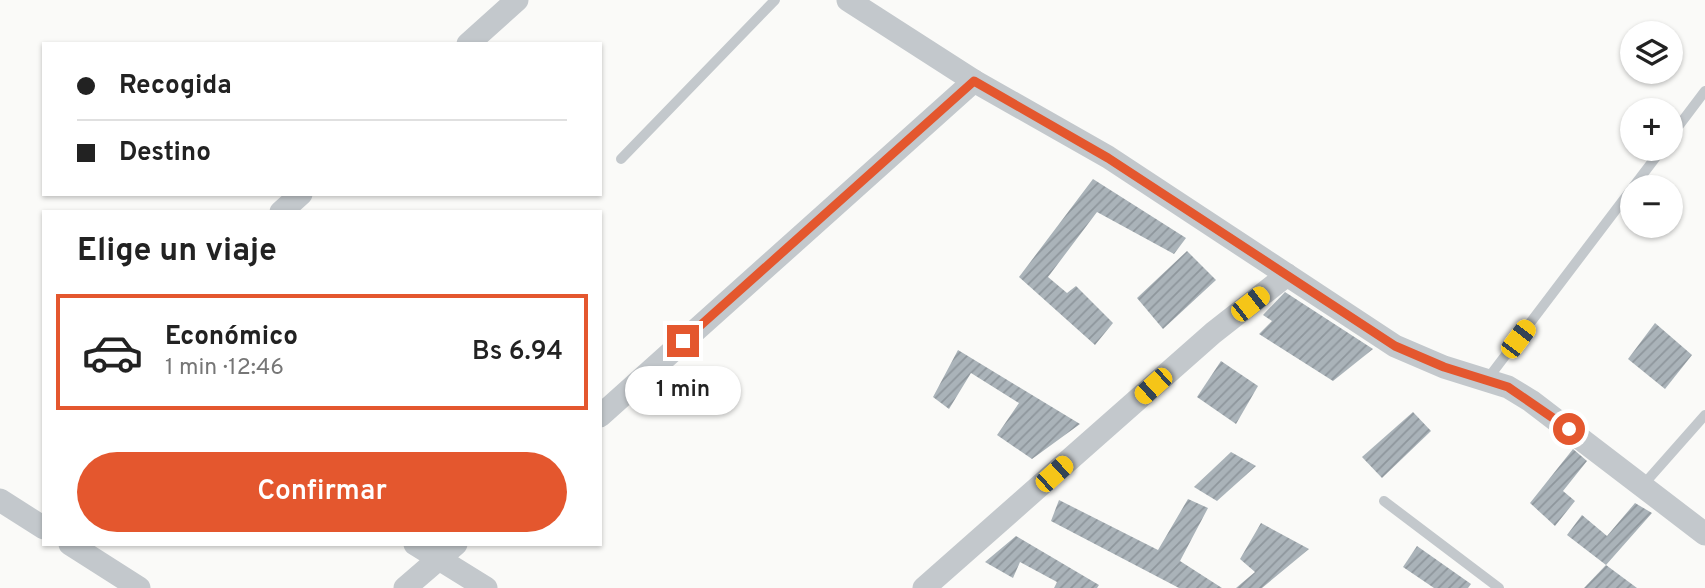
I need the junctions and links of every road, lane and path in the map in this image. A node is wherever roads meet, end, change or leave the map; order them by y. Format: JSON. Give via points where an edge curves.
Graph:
{"nodes":[{"id":1,"x":517,"y":0,"type":"edge"},
{"id":2,"x":775,"y":0,"type":"edge"},
{"id":3,"x":848,"y":0,"type":"edge"},
{"id":4,"x":470,"y":42,"type":"edge"},
{"id":5,"x":974,"y":81,"type":"junction"},
{"id":6,"x":1705,"y":91,"type":"edge"},
{"id":7,"x":1683,"y":120,"type":"edge"},
{"id":8,"x":621,"y":159,"type":"dead end"},
{"id":9,"x":1652,"y":161,"type":"edge"},
{"id":10,"x":298,"y":196,"type":"edge"},
{"id":11,"x":283,"y":210,"type":"edge"},
{"id":12,"x":1287,"y":275,"type":"junction"},
{"id":13,"x":1486,"y":381,"type":"junction"},
{"id":14,"x":602,"y":414,"type":"edge"},
{"id":15,"x":1705,"y":415,"type":"edge"},
{"id":16,"x":1644,"y":484,"type":"junction"},
{"id":17,"x":0,"y":500,"type":"edge"},
{"id":18,"x":1384,"y":501,"type":"dead end"},
{"id":19,"x":42,"y":527,"type":"edge"},
{"id":20,"x":1705,"y":534,"type":"edge"},
{"id":21,"x":73,"y":546,"type":"edge"},
{"id":22,"x":423,"y":546,"type":"edge"},
{"id":23,"x":448,"y":552,"type":"edge"},
{"id":24,"x":139,"y":588,"type":"edge"},
{"id":25,"x":405,"y":588,"type":"edge"},
{"id":26,"x":486,"y":588,"type":"edge"},
{"id":27,"x":924,"y":588,"type":"edge"},
{"id":28,"x":1499,"y":588,"type":"edge"}],
"edges":[{"from":1,"to":4,"type":"street"},
{"from":2,"to":8,"type":"lane"},
{"from":3,"to":5,"type":"street"},
{"from":5,"to":12,"type":"street","via":[[1108,158]]},
{"from":5,"to":14,"type":"street"},
{"from":6,"to":7,"type":"lane"},
{"from":9,"to":13,"type":"lane"},
{"from":10,"to":11,"type":"street"},
{"from":12,"to":13,"type":"street","via":[[1395,346]]},
{"from":12,"to":27,"type":"street","via":[[1213,333]]},
{"from":13,"to":16,"type":"street","via":[[1531,401]]},
{"from":15,"to":16,"type":"lane"},
{"from":16,"to":20,"type":"street"},
{"from":17,"to":19,"type":"street"},
{"from":18,"to":28,"type":"lane"},
{"from":21,"to":24,"type":"street"},
{"from":22,"to":23,"type":"street"},
{"from":23,"to":25,"type":"street"},
{"from":23,"to":26,"type":"street"}]}
